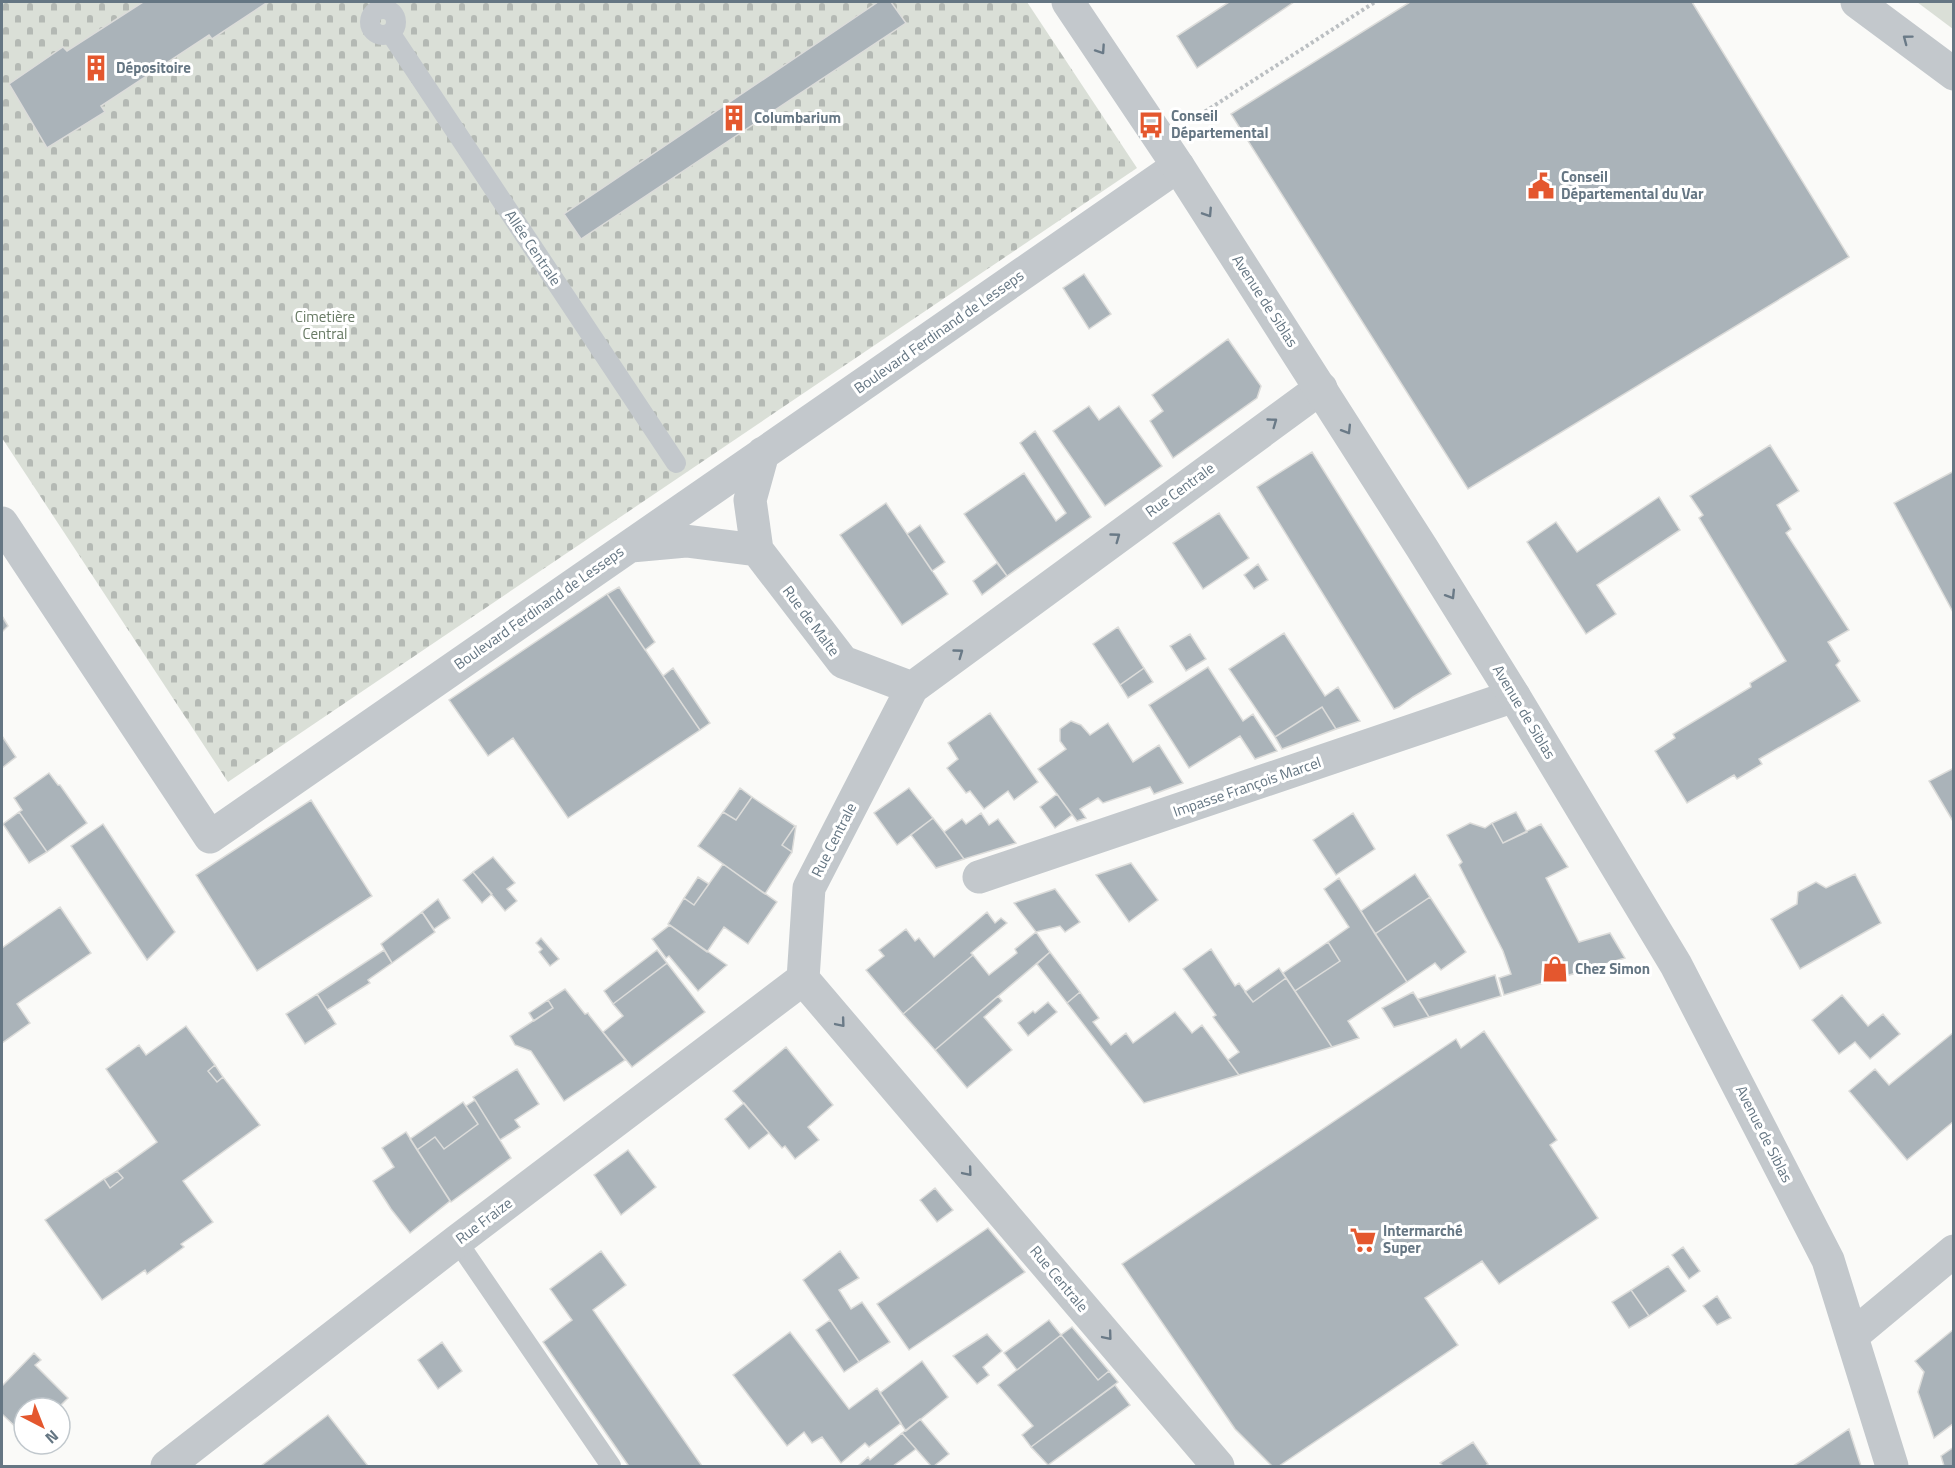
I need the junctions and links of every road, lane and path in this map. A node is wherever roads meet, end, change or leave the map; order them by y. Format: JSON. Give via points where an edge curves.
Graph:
{"nodes":[{"id":1,"x":1068,"y":2,"type":"edge"},
{"id":2,"x":1376,"y":2,"type":"edge"},
{"id":3,"x":1857,"y":2,"type":"edge"},
{"id":4,"x":372,"y":6,"type":"edge"},
{"id":5,"x":1953,"y":74,"type":"edge"},
{"id":6,"x":1169,"y":153,"type":"junction"},
{"id":7,"x":1321,"y":388,"type":"junction"},
{"id":8,"x":763,"y":453,"type":"junction"},
{"id":9,"x":676,"y":463,"type":"dead end"},
{"id":10,"x":2,"y":523,"type":"edge"},
{"id":11,"x":627,"y":546,"type":"junction"},
{"id":12,"x":757,"y":550,"type":"junction"},
{"id":13,"x":912,"y":688,"type":"junction"},
{"id":14,"x":1514,"y":696,"type":"junction"},
{"id":15,"x":979,"y":877,"type":"dead end"},
{"id":16,"x":803,"y":979,"type":"junction"},
{"id":17,"x":457,"y":1241,"type":"junction"},
{"id":18,"x":1953,"y":1251,"type":"edge"},
{"id":19,"x":1852,"y":1336,"type":"junction"},
{"id":20,"x":167,"y":1467,"type":"edge"},
{"id":21,"x":611,"y":1467,"type":"edge"},
{"id":22,"x":1218,"y":1467,"type":"edge"},
{"id":23,"x":1892,"y":1467,"type":"edge"}],
"edges":[{"from":1,"to":6,"type":"street","name":"Avenue de Siblas","one_way":true},
{"from":2,"to":6,"type":"path"},
{"from":5,"to":3,"type":"street","one_way":true},
{"from":4,"to":9,"type":"lane","name":"Allée Centrale","via":[[388,9],[395,15],[397,23],[391,34]]},
{"from":6,"to":7,"type":"street","name":"Avenue de Siblas","one_way":true},
{"from":6,"to":8,"type":"street","name":"Boulevard Ferdinand de Lesseps"},
{"from":13,"to":7,"type":"street","name":"Rue Centrale","one_way":true},
{"from":7,"to":14,"type":"street","name":"Avenue de Siblas","one_way":true},
{"from":8,"to":11,"type":"street","name":"Boulevard Ferdinand de Lesseps"},
{"from":8,"to":12,"type":"street","name":"Rue de Malte","via":[[750,500]]},
{"from":10,"to":11,"type":"street","name":"Boulevard Ferdinand de Lesseps","via":[[210,837]]},
{"from":11,"to":12,"type":"street","via":[[686,541]]},
{"from":12,"to":13,"type":"street","name":"Rue de Malte","via":[[843,662]]},
{"from":13,"to":16,"type":"street","name":"Rue Centrale","via":[[809,888]]},
{"from":14,"to":15,"type":"street","name":"Impasse François Marcel"},
{"from":14,"to":19,"type":"street","name":"Avenue de Siblas","via":[[1676,964],[1828,1260]]},
{"from":16,"to":17,"type":"street","name":"Rue Fraize"},
{"from":16,"to":22,"type":"street","name":"Rue Centrale","one_way":true},
{"from":17,"to":20,"type":"street","name":"Rue Fraize"},
{"from":17,"to":21,"type":"lane"},
{"from":18,"to":19,"type":"street"},
{"from":19,"to":23,"type":"street","name":"Avenue de Siblas"}]}
